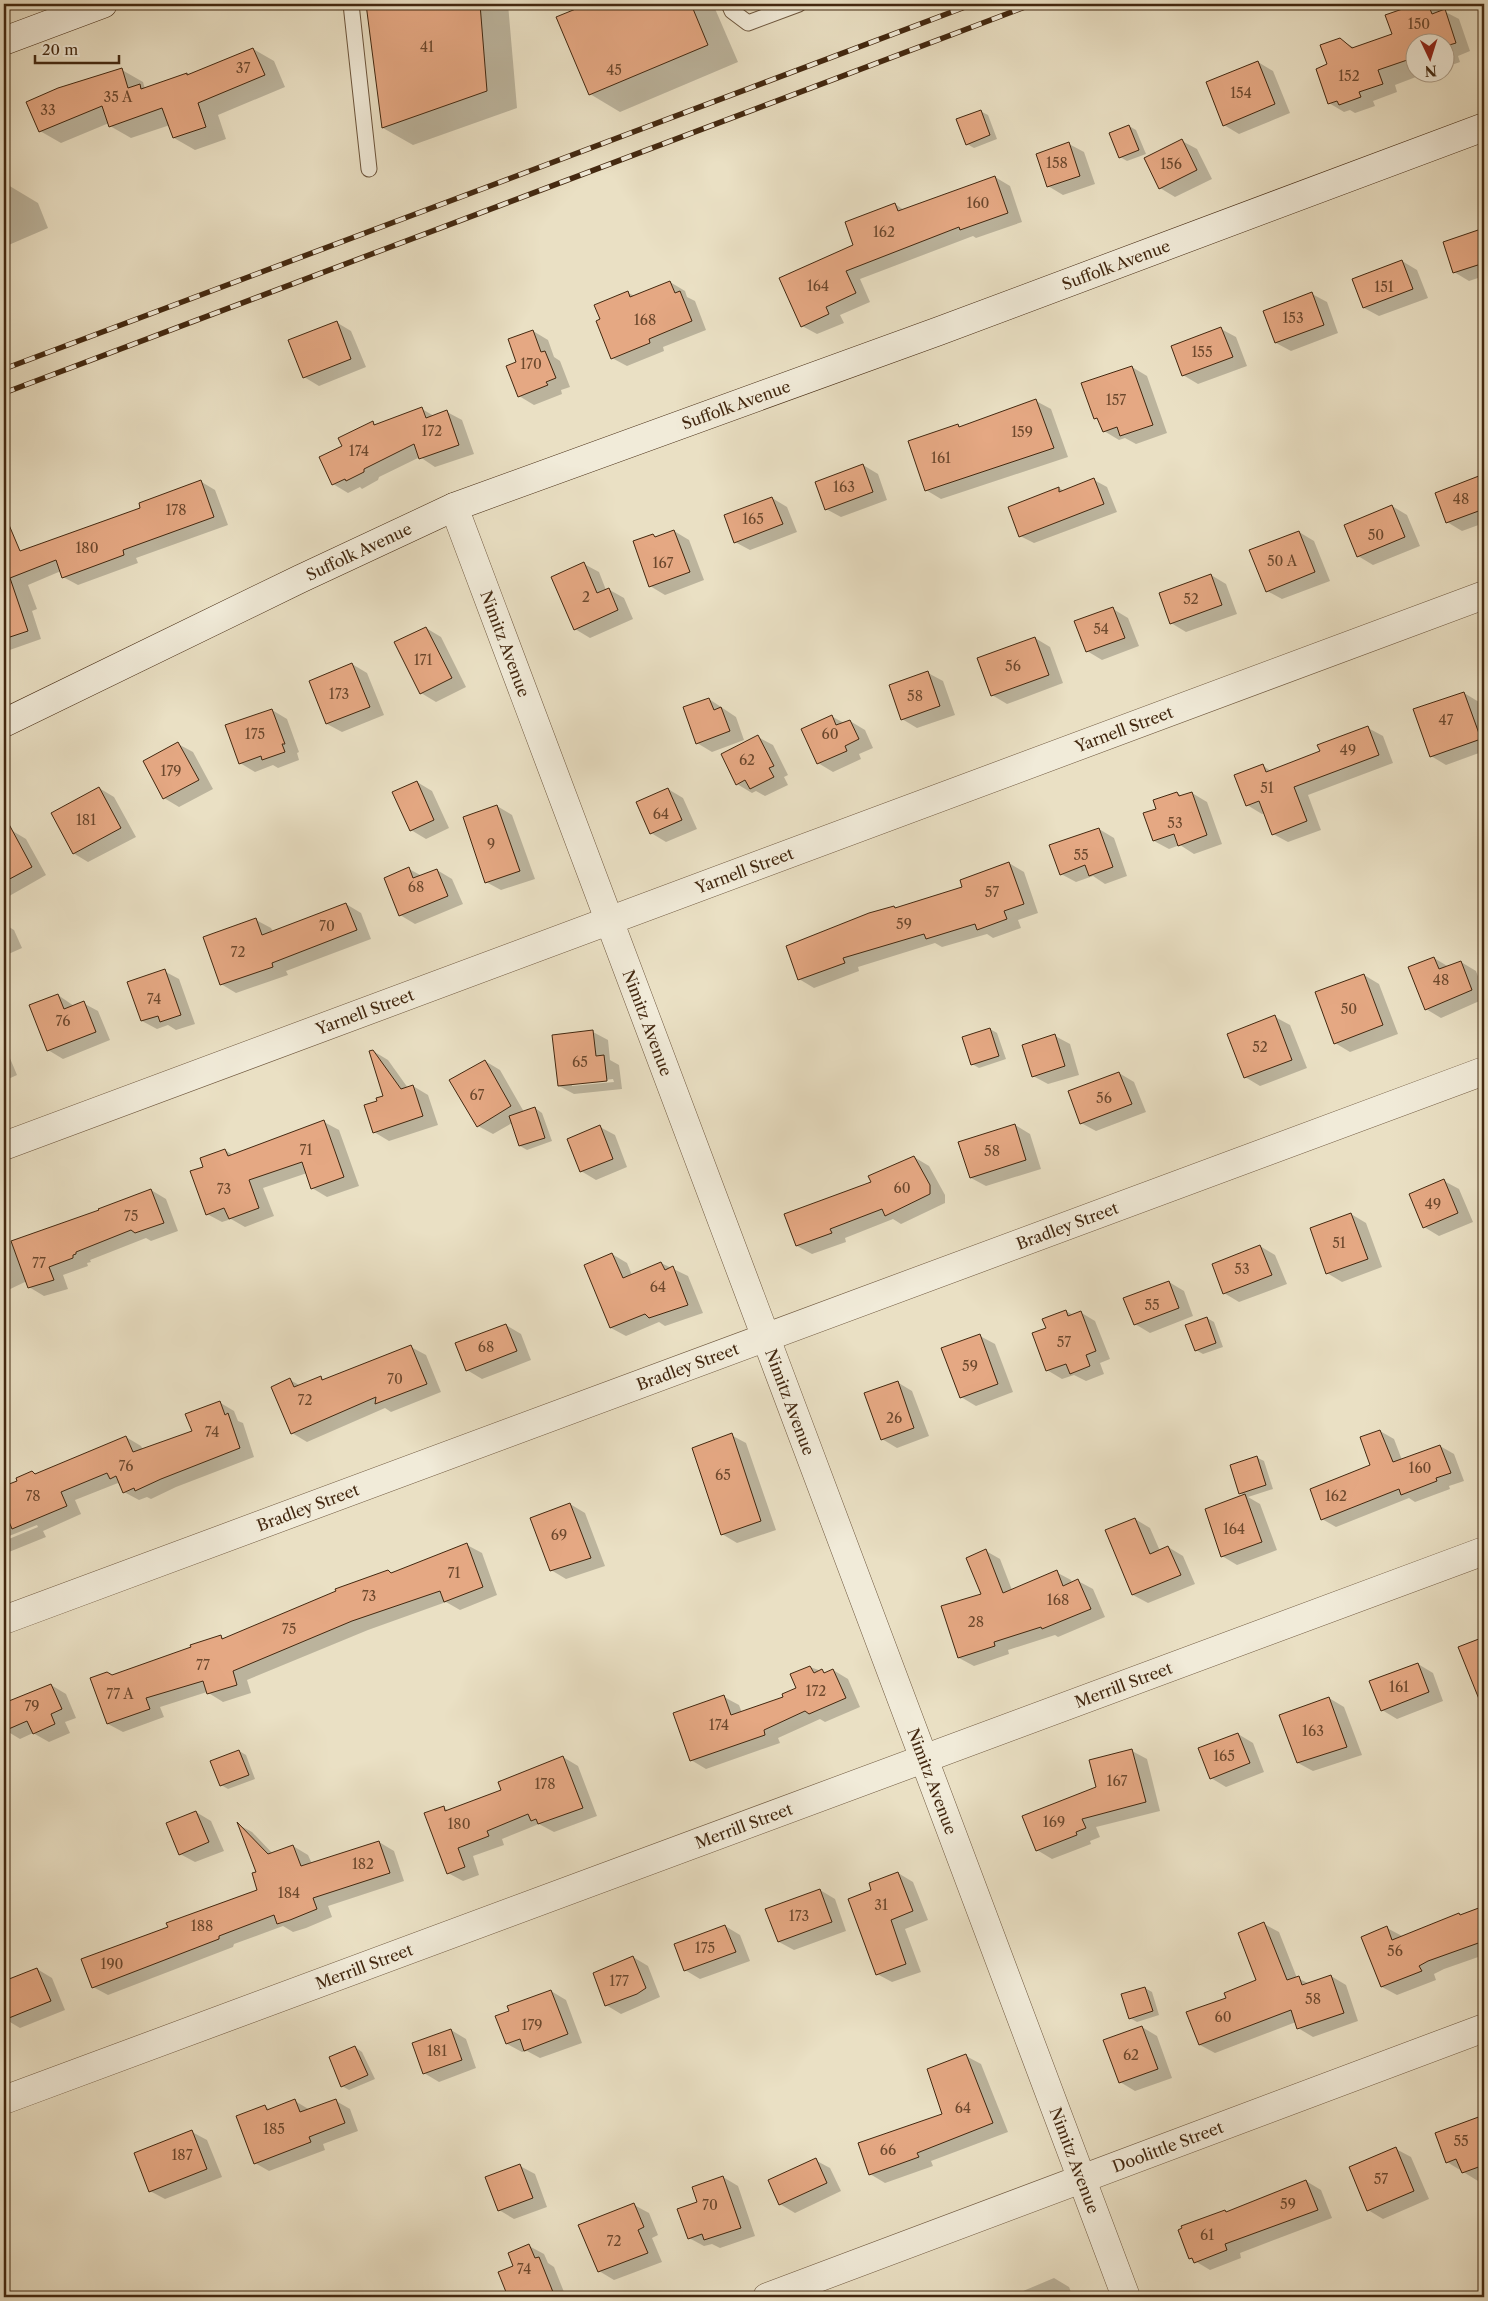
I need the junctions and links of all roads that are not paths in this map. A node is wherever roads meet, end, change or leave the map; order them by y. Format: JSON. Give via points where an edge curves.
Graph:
{"nodes":[{"id":1,"x":103,"y":4,"type":"edge"},
{"id":2,"x":351,"y":4,"type":"edge"},
{"id":3,"x":729,"y":4,"type":"edge"},
{"id":4,"x":799,"y":4,"type":"edge"},
{"id":5,"x":4,"y":41,"type":"edge"},
{"id":6,"x":1484,"y":127,"type":"edge"},
{"id":7,"x":369,"y":169,"type":"dead end"},
{"id":8,"x":454,"y":507,"type":"junction"},
{"id":9,"x":1484,"y":595,"type":"edge"},
{"id":10,"x":4,"y":722,"type":"edge"},
{"id":11,"x":609,"y":920,"type":"junction"},
{"id":12,"x":1484,"y":1071,"type":"edge"},
{"id":13,"x":4,"y":1146,"type":"edge"},
{"id":14,"x":766,"y":1337,"type":"junction"},
{"id":15,"x":1484,"y":1551,"type":"edge"},
{"id":16,"x":4,"y":1620,"type":"edge"},
{"id":17,"x":923,"y":1758,"type":"junction"},
{"id":18,"x":1484,"y":2028,"type":"edge"},
{"id":19,"x":4,"y":2100,"type":"edge"},
{"id":20,"x":1082,"y":2178,"type":"junction"},
{"id":21,"x":767,"y":2297,"type":"edge"},
{"id":22,"x":1126,"y":2297,"type":"edge"}],
"edges":[{"from":1,"to":5,"type":"street"},
{"from":2,"to":7,"type":"lane"},
{"from":3,"to":4,"type":"lane","via":[[732,11],[748,23]]},
{"from":6,"to":8,"type":"street","name":"Suffolk Avenue","via":[[939,331]]},
{"from":8,"to":10,"type":"street","name":"Suffolk Avenue"},
{"from":8,"to":11,"type":"street","name":"Nimitz Avenue"},
{"from":9,"to":11,"type":"street","name":"Yarnell Street"},
{"from":11,"to":13,"type":"street","name":"Yarnell Street"},
{"from":11,"to":14,"type":"street","name":"Nimitz Avenue"},
{"from":12,"to":14,"type":"street","name":"Bradley Street"},
{"from":14,"to":16,"type":"street","name":"Bradley Street"},
{"from":14,"to":17,"type":"street","name":"Nimitz Avenue"},
{"from":15,"to":17,"type":"street","name":"Merrill Street"},
{"from":17,"to":19,"type":"street","name":"Merrill Street"},
{"from":17,"to":20,"type":"street","name":"Nimitz Avenue"},
{"from":18,"to":20,"type":"street","name":"Doolittle Street"},
{"from":20,"to":21,"type":"street","name":"Doolittle Street"},
{"from":20,"to":22,"type":"street","name":"Nimitz Avenue"}]}
